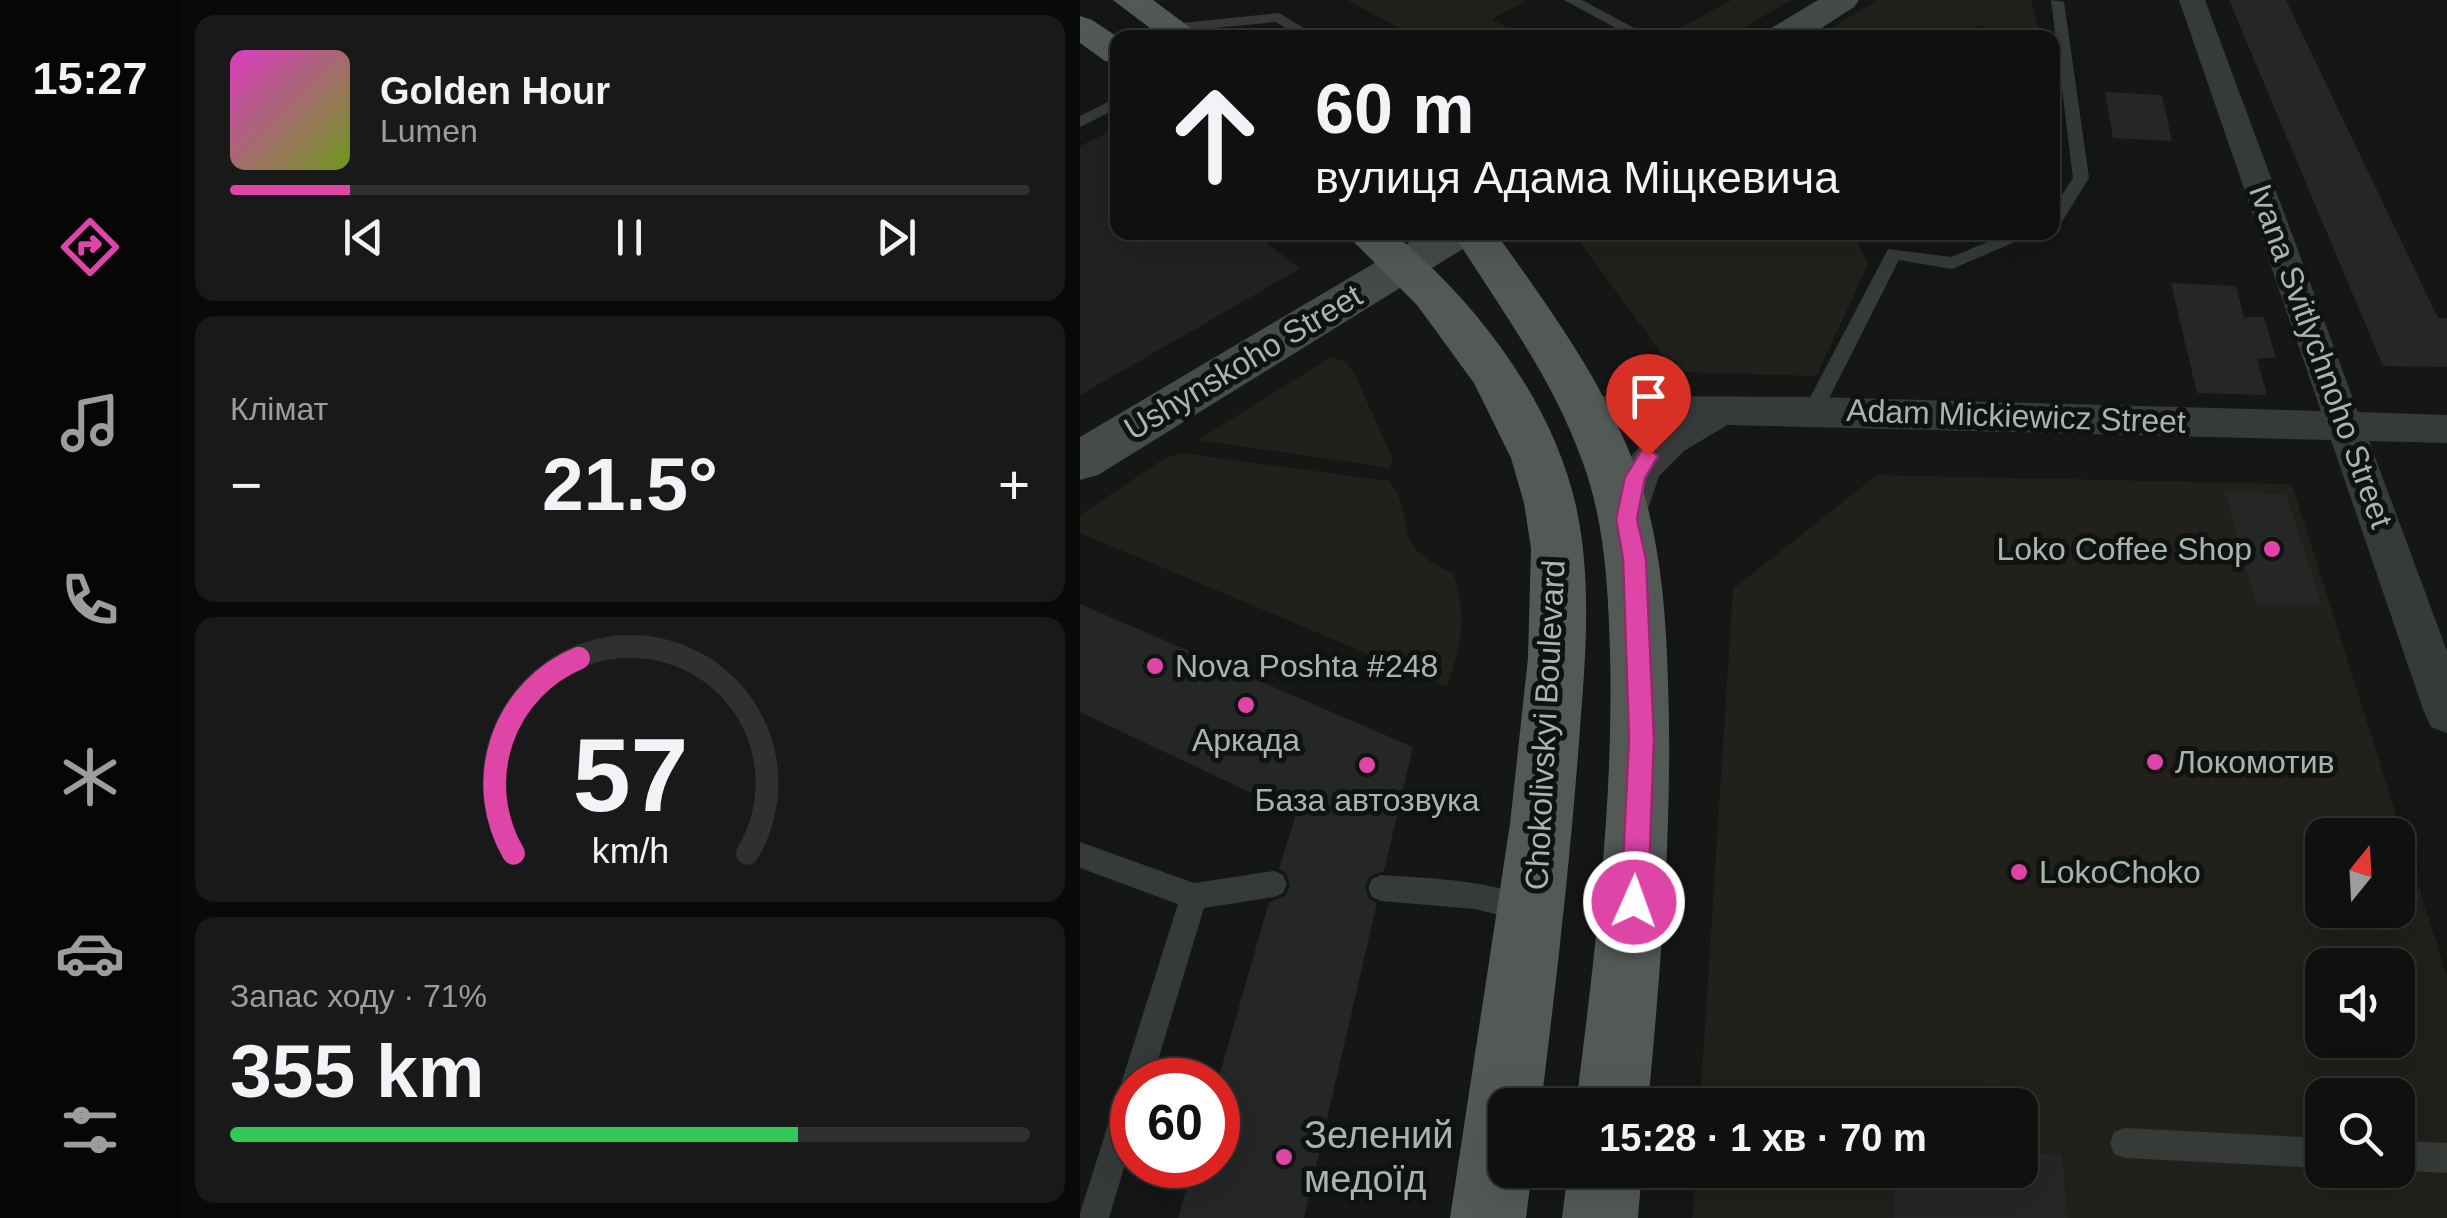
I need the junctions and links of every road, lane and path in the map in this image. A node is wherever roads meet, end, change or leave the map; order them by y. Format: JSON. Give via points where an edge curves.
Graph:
{"nodes":[{"id":1,"x":1130,"y":0,"type":"edge"},
{"id":2,"x":1571,"y":0,"type":"edge"},
{"id":3,"x":1842,"y":0,"type":"edge"},
{"id":4,"x":2192,"y":0,"type":"edge"},
{"id":5,"x":2057,"y":2,"type":"dead end"},
{"id":6,"x":1080,"y":27,"type":"edge"},
{"id":7,"x":1175,"y":30,"type":"edge"},
{"id":8,"x":1199,"y":30,"type":"edge"},
{"id":9,"x":1301,"y":30,"type":"edge"},
{"id":10,"x":1630,"y":30,"type":"edge"},
{"id":11,"x":1794,"y":30,"type":"edge"},
{"id":12,"x":1110,"y":48,"type":"edge"},
{"id":13,"x":1110,"y":106,"type":"edge"},
{"id":14,"x":1080,"y":122,"type":"edge"},
{"id":15,"x":2060,"y":211,"type":"edge"},
{"id":16,"x":1422,"y":240,"type":"edge"},
{"id":17,"x":1478,"y":240,"type":"edge"},
{"id":18,"x":2010,"y":240,"type":"edge"},
{"id":19,"x":1385,"y":248,"type":"edge"},
{"id":20,"x":1585,"y":410,"type":"junction"},
{"id":21,"x":1721,"y":411,"type":"junction"},
{"id":22,"x":1813,"y":411,"type":"junction"},
{"id":23,"x":2347,"y":426,"type":"junction"},
{"id":24,"x":2447,"y":429,"type":"edge"},
{"id":25,"x":1080,"y":460,"type":"edge"},
{"id":26,"x":1627,"y":519,"type":"junction"},
{"id":27,"x":2447,"y":712,"type":"edge"},
{"id":28,"x":1080,"y":855,"type":"edge"},
{"id":29,"x":1274,"y":884,"type":"dead end"},
{"id":30,"x":1380,"y":888,"type":"dead end"},
{"id":31,"x":1194,"y":896,"type":"junction"},
{"id":32,"x":1534,"y":911,"type":"junction"},
{"id":33,"x":1144,"y":1058,"type":"edge"},
{"id":34,"x":1614,"y":1088,"type":"edge"},
{"id":35,"x":2125,"y":1143,"type":"dead end"},
{"id":36,"x":2305,"y":1151,"type":"edge"},
{"id":37,"x":2415,"y":1157,"type":"edge"},
{"id":38,"x":2447,"y":1158,"type":"edge"},
{"id":39,"x":1110,"y":1166,"type":"edge"},
{"id":40,"x":1603,"y":1188,"type":"edge"},
{"id":41,"x":1094,"y":1218,"type":"edge"},
{"id":42,"x":1488,"y":1218,"type":"edge"},
{"id":43,"x":1600,"y":1218,"type":"edge"}],
"edges":[{"from":1,"to":7,"type":"main road"},
{"from":2,"to":10,"type":"lane"},
{"from":3,"to":11,"type":"street"},
{"from":4,"to":23,"type":"street","name":"Ivana Svitlychnoho Street"},
{"from":5,"to":15,"type":"lane","via":[[2081,178]]},
{"from":6,"to":12,"type":"main road"},
{"from":8,"to":9,"type":"lane","via":[[1279,17]]},
{"from":13,"to":14,"type":"lane"},
{"from":16,"to":19,"type":"street","name":"Ushynskoho Street"},
{"from":17,"to":20,"type":"main road"},
{"from":18,"to":22,"type":"lane","via":[[1952,263],[1894,253]]},
{"from":19,"to":25,"type":"street","name":"Ushynskoho Street"},
{"from":19,"to":32,"type":"main road","name":"Chokolivskyi Boulevard","via":[[1460,325],[1508,401],[1539,470],[1557,546],[1555,680]]},
{"from":20,"to":21,"type":"street","name":"Adam Mickiewicz Street"},
{"from":20,"to":26,"type":"main road"},
{"from":21,"to":22,"type":"street","name":"Adam Mickiewicz Street"},
{"from":21,"to":26,"type":"street","via":[[1648,456],[1635,477]]},
{"from":22,"to":23,"type":"street","name":"Adam Mickiewicz Street"},
{"from":23,"to":24,"type":"street","name":"Adam Mickiewicz Street"},
{"from":23,"to":27,"type":"street","name":"Ivana Svitlychnoho Street"},
{"from":26,"to":34,"type":"main road","via":[[1641,739],[1634,902]]},
{"from":28,"to":31,"type":"lane"},
{"from":29,"to":31,"type":"lane"},
{"from":30,"to":32,"type":"lane","via":[[1476,896]]},
{"from":31,"to":33,"type":"lane"},
{"from":32,"to":42,"type":"main road","name":"Chokolivskyi Boulevard"},
{"from":35,"to":36,"type":"lane"},
{"from":37,"to":38,"type":"lane"},
{"from":39,"to":41,"type":"lane"},
{"from":40,"to":43,"type":"main road"}]}
